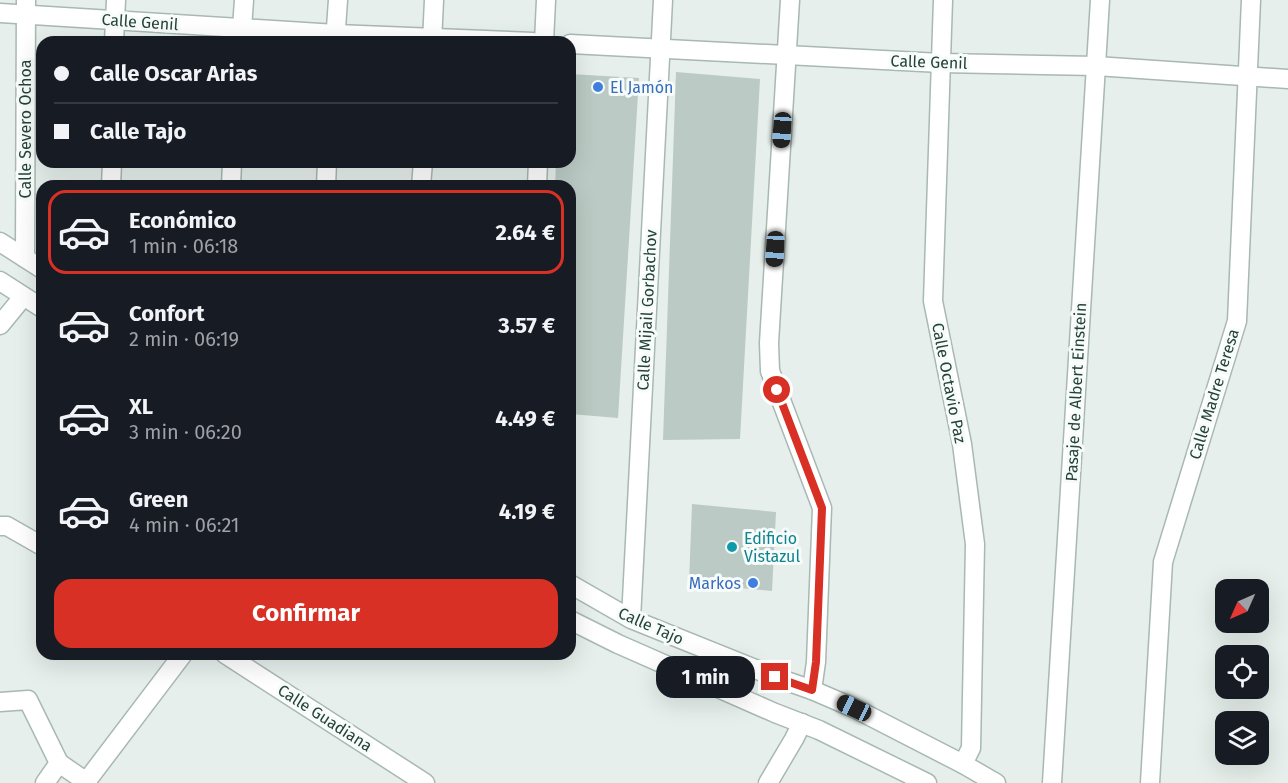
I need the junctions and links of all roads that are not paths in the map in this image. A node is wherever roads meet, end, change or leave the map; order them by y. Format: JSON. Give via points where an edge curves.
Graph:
{"nodes":[{"id":1,"x":116,"y":0,"type":"edge"},
{"id":2,"x":244,"y":0,"type":"edge"},
{"id":3,"x":338,"y":0,"type":"edge"},
{"id":4,"x":434,"y":0,"type":"edge"},
{"id":5,"x":546,"y":0,"type":"edge"},
{"id":6,"x":663,"y":0,"type":"edge"},
{"id":7,"x":790,"y":0,"type":"edge"},
{"id":8,"x":943,"y":0,"type":"edge"},
{"id":9,"x":1100,"y":0,"type":"edge"},
{"id":10,"x":1251,"y":0,"type":"edge"},
{"id":11,"x":25,"y":8,"type":"edge"},
{"id":12,"x":0,"y":14,"type":"edge"},
{"id":13,"x":114,"y":20,"type":"junction"},
{"id":14,"x":114,"y":36,"type":"edge"},
{"id":15,"x":242,"y":36,"type":"edge"},
{"id":16,"x":336,"y":36,"type":"edge"},
{"id":17,"x":432,"y":36,"type":"edge"},
{"id":18,"x":544,"y":36,"type":"edge"},
{"id":19,"x":576,"y":44,"type":"edge"},
{"id":20,"x":660,"y":48,"type":"junction"},
{"id":21,"x":787,"y":55,"type":"junction"},
{"id":22,"x":941,"y":63,"type":"junction"},
{"id":23,"x":1096,"y":66,"type":"junction"},
{"id":24,"x":1247,"y":76,"type":"junction"},
{"id":25,"x":1288,"y":79,"type":"edge"},
{"id":26,"x":0,"y":242,"type":"edge"},
{"id":27,"x":25,"y":258,"type":"junction"},
{"id":28,"x":36,"y":265,"type":"edge"},
{"id":29,"x":0,"y":281,"type":"edge"},
{"id":30,"x":23,"y":297,"type":"junction"},
{"id":31,"x":36,"y":305,"type":"edge"},
{"id":32,"x":0,"y":325,"type":"edge"},
{"id":33,"x":0,"y":526,"type":"edge"},
{"id":34,"x":36,"y":543,"type":"edge"},
{"id":35,"x":576,"y":587,"type":"edge"},
{"id":36,"x":631,"y":619,"type":"junction"},
{"id":37,"x":576,"y":623,"type":"edge"},
{"id":38,"x":178,"y":660,"type":"edge"},
{"id":39,"x":234,"y":660,"type":"edge"},
{"id":40,"x":812,"y":690,"type":"junction"},
{"id":41,"x":0,"y":702,"type":"edge"},
{"id":42,"x":802,"y":723,"type":"junction"},
{"id":43,"x":59,"y":763,"type":"junction"},
{"id":44,"x":963,"y":764,"type":"junction"},
{"id":45,"x":87,"y":782,"type":"edge"},
{"id":46,"x":45,"y":783,"type":"edge"},
{"id":47,"x":425,"y":783,"type":"edge"},
{"id":48,"x":768,"y":783,"type":"edge"},
{"id":49,"x":927,"y":783,"type":"edge"},
{"id":50,"x":996,"y":783,"type":"edge"},
{"id":51,"x":1052,"y":783,"type":"edge"},
{"id":52,"x":1150,"y":783,"type":"edge"}],
"edges":[{"from":1,"to":13,"type":"street"},
{"from":2,"to":15,"type":"street"},
{"from":3,"to":16,"type":"street"},
{"from":4,"to":17,"type":"street"},
{"from":5,"to":18,"type":"street"},
{"from":6,"to":20,"type":"street","name":"Calle Mijail Gorbachov"},
{"from":7,"to":21,"type":"street"},
{"from":8,"to":22,"type":"street","name":"Calle Octavio Paz"},
{"from":9,"to":23,"type":"street","name":"Pasaje de Albert Einstein"},
{"from":10,"to":24,"type":"street","name":"Calle Madre Teresa"},
{"from":11,"to":12,"type":"street","name":"Calle Genil"},
{"from":11,"to":13,"type":"street","name":"Calle Genil"},
{"from":11,"to":27,"type":"street","name":"Calle Severo Ochoa"},
{"from":13,"to":14,"type":"street"},
{"from":13,"to":15,"type":"street","name":"Calle Genil"},
{"from":19,"to":20,"type":"street","name":"Calle Genil"},
{"from":20,"to":21,"type":"street","name":"Calle Genil"},
{"from":20,"to":36,"type":"street","name":"Calle Mijail Gorbachov"},
{"from":21,"to":22,"type":"street","name":"Calle Genil"},
{"from":21,"to":40,"type":"street","via":[[769,352],[770,371],[822,508]]},
{"from":22,"to":23,"type":"street","name":"Calle Genil"},
{"from":22,"to":44,"type":"street","name":"Calle Octavio Paz","via":[[933,301],[962,444],[975,544],[971,748]]},
{"from":23,"to":24,"type":"street","name":"Calle Genil"},
{"from":23,"to":51,"type":"street","name":"Pasaje de Albert Einstein"},
{"from":24,"to":25,"type":"street","name":"Calle Genil"},
{"from":24,"to":52,"type":"street","name":"Calle Madre Teresa","via":[[1237,321],[1162,562]]},
{"from":26,"to":27,"type":"street"},
{"from":27,"to":28,"type":"street"},
{"from":29,"to":30,"type":"street"},
{"from":30,"to":31,"type":"street"},
{"from":30,"to":32,"type":"street"},
{"from":33,"to":34,"type":"street"},
{"from":35,"to":36,"type":"street","name":"Calle Tajo"},
{"from":36,"to":40,"type":"street","name":"Calle Tajo"},
{"from":37,"to":42,"type":"street","name":"Calle Tajo"},
{"from":38,"to":45,"type":"street"},
{"from":39,"to":47,"type":"street","name":"Calle Guadiana"},
{"from":40,"to":44,"type":"street","name":"Calle Tajo"},
{"from":41,"to":43,"type":"street","via":[[28,700]]},
{"from":42,"to":48,"type":"street"},
{"from":42,"to":49,"type":"street","name":"Calle Tajo"},
{"from":43,"to":45,"type":"street"},
{"from":43,"to":46,"type":"street"},
{"from":44,"to":50,"type":"street","name":"Calle Tajo"}]}
